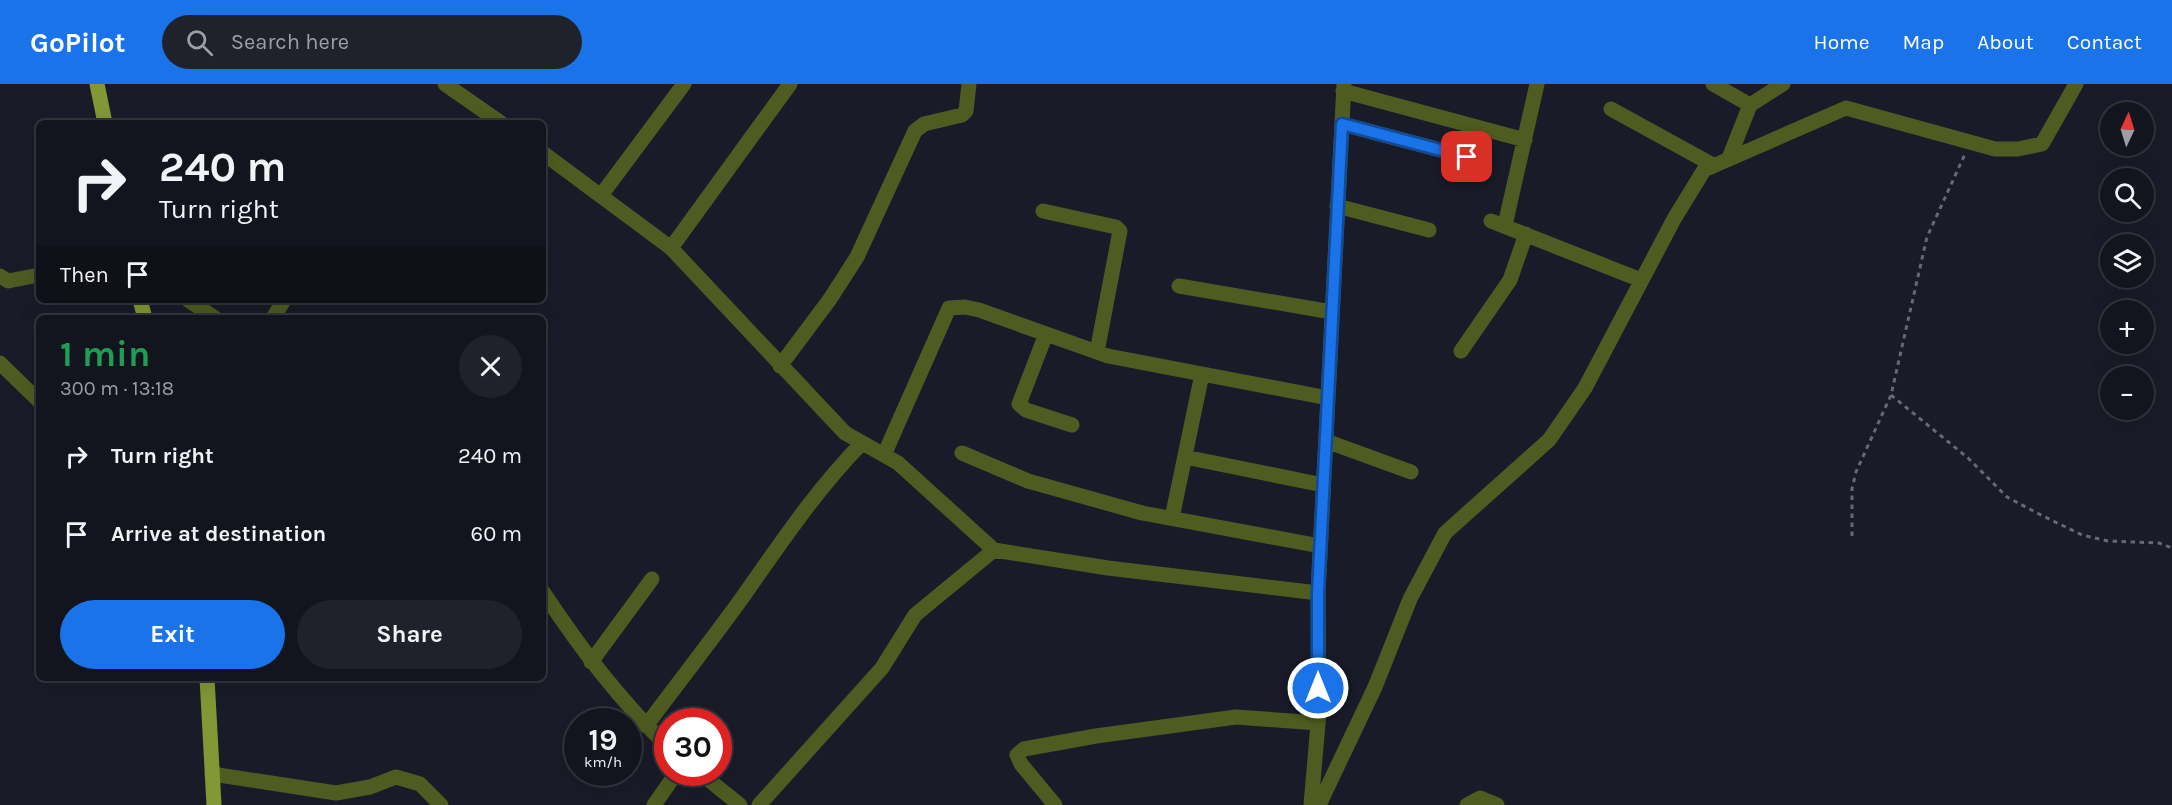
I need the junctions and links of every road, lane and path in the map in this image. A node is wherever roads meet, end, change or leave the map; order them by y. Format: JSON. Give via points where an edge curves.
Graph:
{"nodes":[{"id":1,"x":97,"y":84,"type":"edge"},
{"id":2,"x":445,"y":84,"type":"edge"},
{"id":3,"x":684,"y":84,"type":"edge"},
{"id":4,"x":790,"y":84,"type":"edge"},
{"id":5,"x":969,"y":84,"type":"edge"},
{"id":6,"x":1537,"y":84,"type":"edge"},
{"id":7,"x":1713,"y":84,"type":"edge"},
{"id":8,"x":1784,"y":84,"type":"edge"},
{"id":9,"x":2076,"y":84,"type":"edge"},
{"id":10,"x":1343,"y":88,"type":"edge"},
{"id":11,"x":1750,"y":105,"type":"junction"},
{"id":12,"x":1611,"y":109,"type":"dead end"},
{"id":13,"x":104,"y":120,"type":"edge"},
{"id":14,"x":497,"y":120,"type":"edge"},
{"id":15,"x":1342,"y":124,"type":"junction"},
{"id":16,"x":1525,"y":140,"type":"junction"},
{"id":17,"x":1971,"y":141,"type":"junction"},
{"id":18,"x":546,"y":155,"type":"edge"},
{"id":19,"x":1467,"y":157,"type":"dead end"},
{"id":20,"x":1729,"y":158,"type":"junction"},
{"id":21,"x":1713,"y":165,"type":"junction"},
{"id":22,"x":602,"y":195,"type":"junction"},
{"id":23,"x":1338,"y":206,"type":"junction"},
{"id":24,"x":1043,"y":211,"type":"dead end"},
{"id":25,"x":1429,"y":230,"type":"dead end"},
{"id":26,"x":1526,"y":234,"type":"junction"},
{"id":27,"x":671,"y":248,"type":"junction"},
{"id":28,"x":36,"y":275,"type":"edge"},
{"id":29,"x":0,"y":276,"type":"edge"},
{"id":30,"x":1641,"y":280,"type":"junction"},
{"id":31,"x":1179,"y":286,"type":"dead end"},
{"id":32,"x":192,"y":303,"type":"edge"},
{"id":33,"x":1332,"y":312,"type":"junction"},
{"id":34,"x":210,"y":315,"type":"edge"},
{"id":35,"x":1046,"y":334,"type":"junction"},
{"id":36,"x":1461,"y":351,"type":"dead end"},
{"id":37,"x":1097,"y":352,"type":"junction"},
{"id":38,"x":0,"y":364,"type":"edge"},
{"id":39,"x":780,"y":366,"type":"junction"},
{"id":40,"x":1202,"y":374,"type":"junction"},
{"id":41,"x":1891,"y":395,"type":"junction"},
{"id":42,"x":36,"y":398,"type":"edge"},
{"id":43,"x":1328,"y":398,"type":"junction"},
{"id":44,"x":1072,"y":425,"type":"dead end"},
{"id":45,"x":1326,"y":441,"type":"junction"},
{"id":46,"x":862,"y":443,"type":"junction"},
{"id":47,"x":962,"y":453,"type":"dead end"},
{"id":48,"x":884,"y":455,"type":"junction"},
{"id":49,"x":1185,"y":458,"type":"junction"},
{"id":50,"x":1411,"y":472,"type":"dead end"},
{"id":51,"x":1323,"y":485,"type":"junction"},
{"id":52,"x":1172,"y":518,"type":"junction"},
{"id":53,"x":1852,"y":536,"type":"dead end"},
{"id":54,"x":1320,"y":546,"type":"junction"},
{"id":55,"x":2172,"y":548,"type":"edge"},
{"id":56,"x":994,"y":550,"type":"junction"},
{"id":57,"x":652,"y":579,"type":"dead end"},
{"id":58,"x":1318,"y":593,"type":"junction"},
{"id":59,"x":546,"y":596,"type":"edge"},
{"id":60,"x":591,"y":662,"type":"junction"},
{"id":61,"x":207,"y":681,"type":"edge"},
{"id":62,"x":1318,"y":723,"type":"junction"},
{"id":63,"x":646,"y":726,"type":"junction"},
{"id":64,"x":654,"y":734,"type":"edge"},
{"id":65,"x":212,"y":774,"type":"junction"},
{"id":66,"x":667,"y":786,"type":"edge"},
{"id":67,"x":716,"y":786,"type":"edge"},
{"id":68,"x":214,"y":805,"type":"edge"},
{"id":69,"x":441,"y":805,"type":"edge"},
{"id":70,"x":654,"y":805,"type":"edge"},
{"id":71,"x":740,"y":805,"type":"edge"},
{"id":72,"x":759,"y":805,"type":"edge"},
{"id":73,"x":1055,"y":805,"type":"edge"},
{"id":74,"x":1311,"y":805,"type":"edge"},
{"id":75,"x":1319,"y":805,"type":"edge"},
{"id":76,"x":1467,"y":805,"type":"edge"},
{"id":77,"x":1497,"y":805,"type":"edge"}],
"edges":[{"from":1,"to":13,"type":"main road"},
{"from":2,"to":14,"type":"street"},
{"from":3,"to":22,"type":"street"},
{"from":4,"to":27,"type":"street"},
{"from":5,"to":39,"type":"street","via":[[966,111],[962,115],[924,124],[915,131],[857,257]]},
{"from":6,"to":16,"type":"street"},
{"from":7,"to":11,"type":"street"},
{"from":8,"to":11,"type":"street"},
{"from":9,"to":17,"type":"street","via":[[2042,144],[1995,149]]},
{"from":10,"to":15,"type":"street"},
{"from":10,"to":16,"type":"street"},
{"from":11,"to":20,"type":"street"},
{"from":12,"to":21,"type":"street"},
{"from":15,"to":19,"type":"street"},
{"from":15,"to":23,"type":"street"},
{"from":16,"to":26,"type":"street","via":[[1498,223]]},
{"from":17,"to":20,"type":"street","via":[[1846,108]]},
{"from":17,"to":41,"type":"path","via":[[1927,237]]},
{"from":18,"to":22,"type":"street"},
{"from":20,"to":21,"type":"street"},
{"from":21,"to":30,"type":"street","via":[[1704,170]]},
{"from":22,"to":27,"type":"street"},
{"from":23,"to":25,"type":"street"},
{"from":23,"to":33,"type":"street"},
{"from":24,"to":37,"type":"street","via":[[1120,231]]},
{"from":26,"to":30,"type":"street"},
{"from":26,"to":36,"type":"street","via":[[1510,280]]},
{"from":27,"to":39,"type":"street"},
{"from":28,"to":29,"type":"street","via":[[8,281]]},
{"from":30,"to":75,"type":"street","via":[[1585,388],[1549,440],[1445,532],[1410,599],[1375,687]]},
{"from":31,"to":33,"type":"street"},
{"from":32,"to":34,"type":"street"},
{"from":33,"to":43,"type":"street"},
{"from":35,"to":37,"type":"street"},
{"from":35,"to":44,"type":"street","via":[[1019,404]]},
{"from":35,"to":48,"type":"street","via":[[979,310],[949,308]]},
{"from":37,"to":40,"type":"street"},
{"from":38,"to":42,"type":"street"},
{"from":39,"to":46,"type":"street","via":[[845,433]]},
{"from":40,"to":43,"type":"street"},
{"from":40,"to":49,"type":"street"},
{"from":41,"to":53,"type":"path","via":[[1856,472]]},
{"from":41,"to":55,"type":"path","via":[[1968,458],[2007,496],[2037,513],[2091,537],[2159,543]]},
{"from":43,"to":45,"type":"street"},
{"from":45,"to":50,"type":"street"},
{"from":45,"to":51,"type":"street"},
{"from":46,"to":48,"type":"street"},
{"from":46,"to":63,"type":"street","via":[[788,530]]},
{"from":47,"to":52,"type":"street","via":[[1028,480]]},
{"from":48,"to":56,"type":"street","via":[[906,470]]},
{"from":49,"to":51,"type":"street"},
{"from":49,"to":52,"type":"street"},
{"from":51,"to":54,"type":"street"},
{"from":52,"to":54,"type":"street"},
{"from":54,"to":58,"type":"street"},
{"from":56,"to":58,"type":"street"},
{"from":56,"to":72,"type":"street","via":[[915,615],[882,668]]},
{"from":57,"to":60,"type":"street"},
{"from":58,"to":62,"type":"street"},
{"from":59,"to":60,"type":"street"},
{"from":60,"to":63,"type":"street"},
{"from":61,"to":65,"type":"main road"},
{"from":62,"to":73,"type":"street","via":[[1236,717],[1024,749],[1017,756],[1021,764]]},
{"from":62,"to":74,"type":"street"},
{"from":63,"to":64,"type":"street"},
{"from":65,"to":68,"type":"main road"},
{"from":65,"to":69,"type":"street","via":[[336,793],[396,777],[420,784]]},
{"from":66,"to":70,"type":"street"},
{"from":67,"to":71,"type":"street"},
{"from":76,"to":77,"type":"street","via":[[1480,798]]}]}
